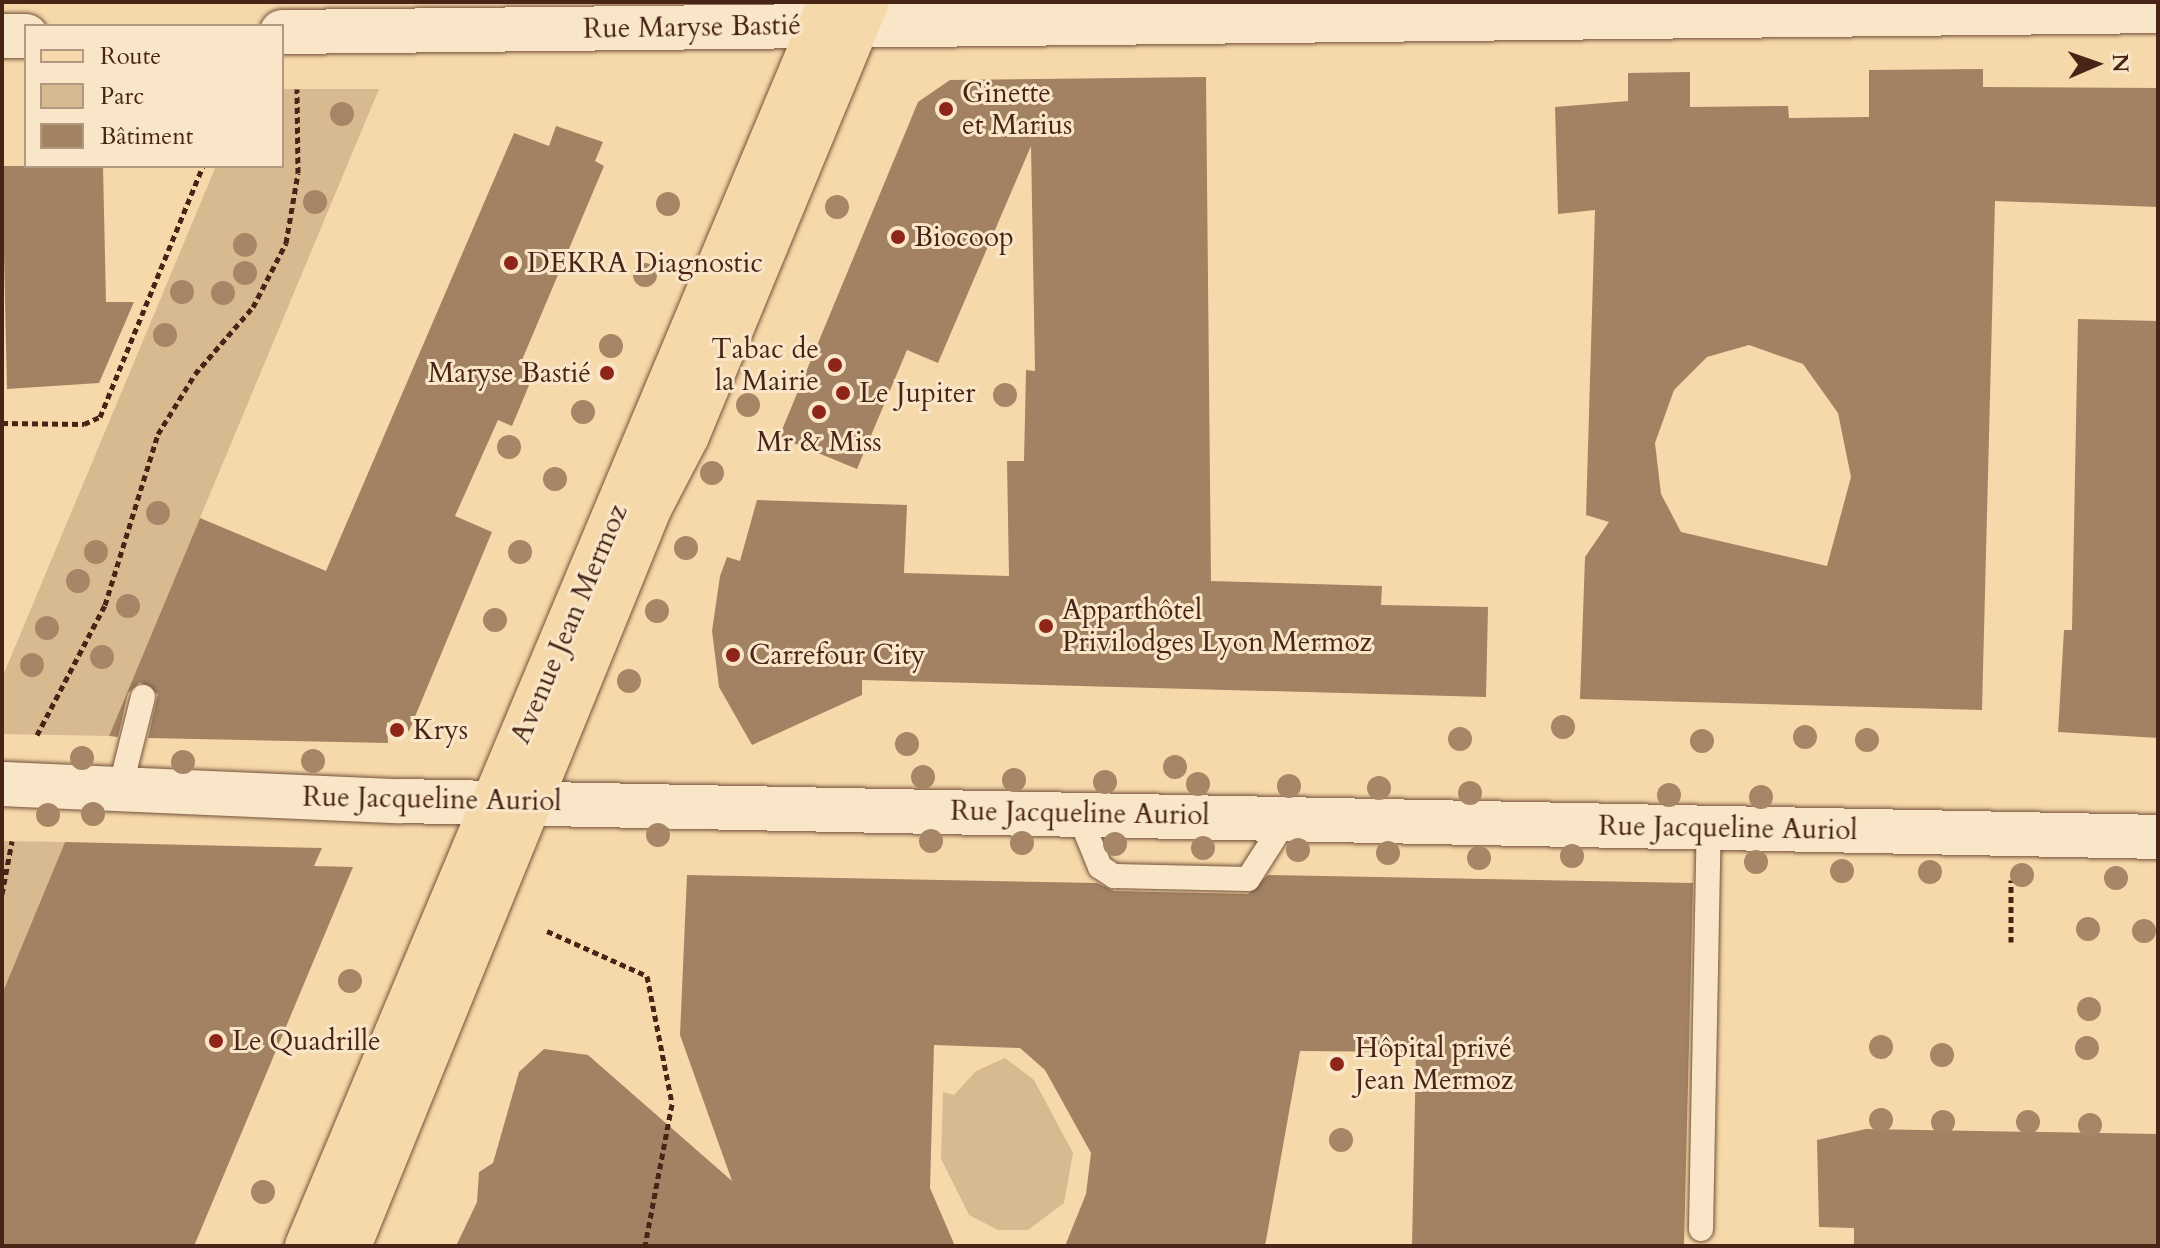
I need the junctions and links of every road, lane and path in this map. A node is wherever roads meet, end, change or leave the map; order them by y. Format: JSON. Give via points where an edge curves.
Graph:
{"nodes":[{"id":1,"x":2158,"y":11,"type":"edge"},
{"id":2,"x":844,"y":13,"type":"edge"},
{"id":3,"x":284,"y":32,"type":"edge"},
{"id":4,"x":2,"y":36,"type":"edge"},
{"id":5,"x":24,"y":36,"type":"edge"},
{"id":6,"x":297,"y":89,"type":"dead end"},
{"id":7,"x":202,"y":168,"type":"edge"},
{"id":8,"x":2,"y":423,"type":"edge"},
{"id":9,"x":143,"y":697,"type":"dead end"},
{"id":10,"x":37,"y":735,"type":"dead end"},
{"id":11,"x":2,"y":784,"type":"edge"},
{"id":12,"x":120,"y":789,"type":"junction"},
{"id":13,"x":513,"y":801,"type":"junction"},
{"id":14,"x":1078,"y":813,"type":"junction"},
{"id":15,"x":1287,"y":818,"type":"junction"},
{"id":16,"x":1709,"y":827,"type":"junction"},
{"id":17,"x":2158,"y":837,"type":"edge"},
{"id":18,"x":12,"y":841,"type":"dead end"},
{"id":19,"x":2011,"y":875,"type":"dead end"},
{"id":20,"x":2,"y":894,"type":"edge"},
{"id":21,"x":547,"y":931,"type":"dead end"},
{"id":22,"x":2011,"y":942,"type":"dead end"},
{"id":23,"x":1701,"y":1229,"type":"dead end"},
{"id":24,"x":307,"y":1246,"type":"edge"},
{"id":25,"x":349,"y":1246,"type":"edge"},
{"id":26,"x":645,"y":1246,"type":"edge"}],
"edges":[{"from":1,"to":2,"type":"street","name":"Rue Maryse Bastié"},
{"from":2,"to":3,"type":"street","name":"Rue Maryse Bastié"},
{"from":2,"to":13,"type":"main road","name":"Avenue Jean Mermoz"},
{"from":4,"to":5,"type":"street"},
{"from":6,"to":10,"type":"path","via":[[298,173],[286,243],[253,307],[195,374],[158,434],[105,605]]},
{"from":7,"to":8,"type":"path","via":[[100,417],[84,424]]},
{"from":9,"to":12,"type":"lane"},
{"from":11,"to":12,"type":"street","name":"Rue Jacqueline Auriol"},
{"from":12,"to":13,"type":"street","name":"Rue Jacqueline Auriol"},
{"from":13,"to":14,"type":"street","name":"Rue Jacqueline Auriol"},
{"from":13,"to":24,"type":"main road","name":"Avenue Jean Mermoz"},
{"from":13,"to":25,"type":"main road","name":"Avenue Jean Mermoz"},
{"from":14,"to":15,"type":"street","name":"Rue Jacqueline Auriol"},
{"from":14,"to":15,"type":"lane","via":[[1100,867],[1114,876],[1248,879]]},
{"from":15,"to":16,"type":"street","name":"Rue Jacqueline Auriol"},
{"from":16,"to":17,"type":"street","name":"Rue Jacqueline Auriol"},
{"from":16,"to":23,"type":"lane"},
{"from":18,"to":20,"type":"path"},
{"from":19,"to":22,"type":"path"},
{"from":21,"to":26,"type":"path","via":[[647,976],[672,1104]]}]}
